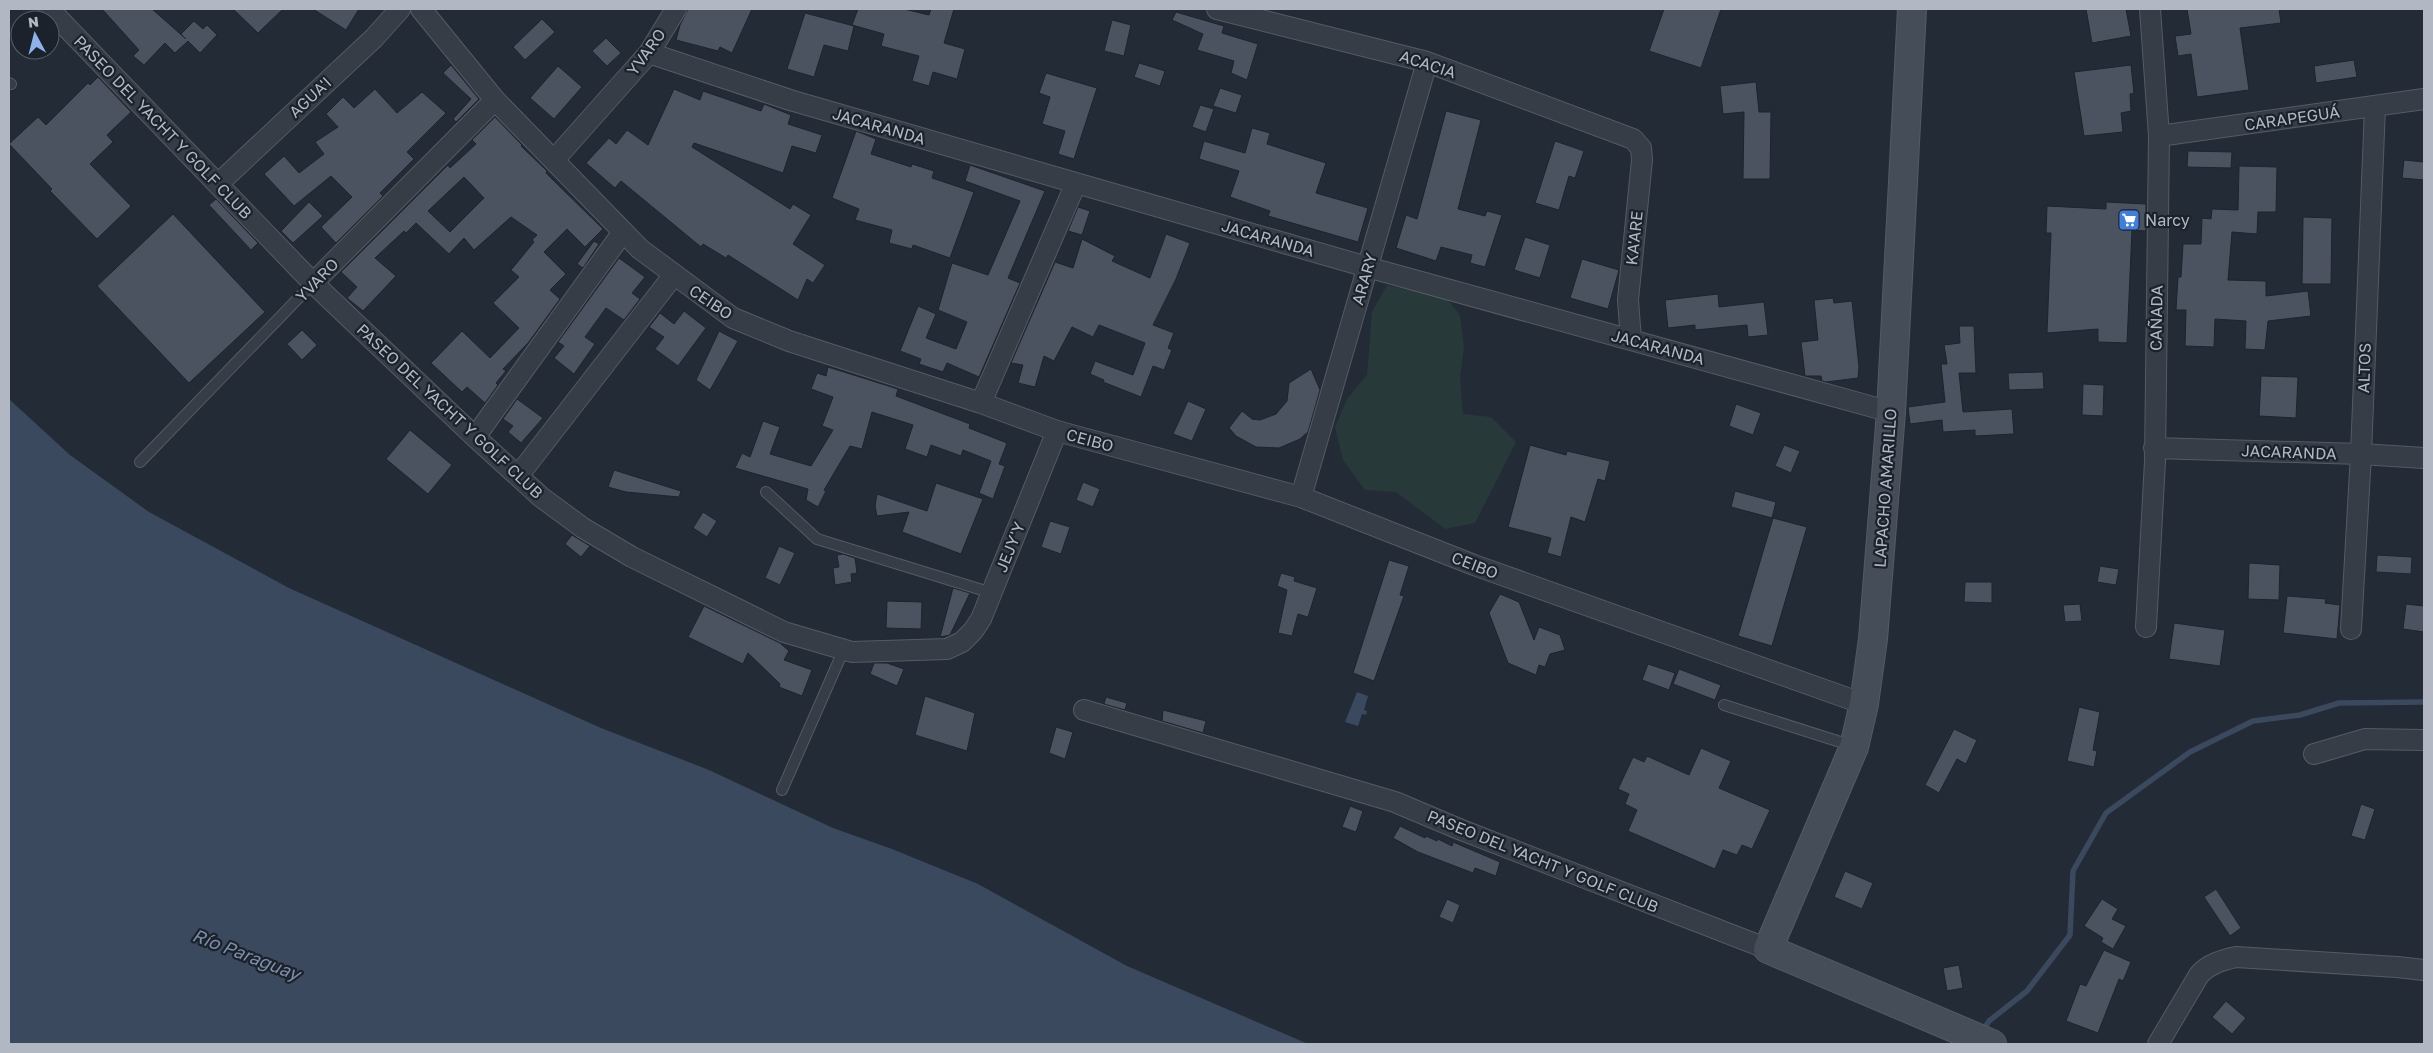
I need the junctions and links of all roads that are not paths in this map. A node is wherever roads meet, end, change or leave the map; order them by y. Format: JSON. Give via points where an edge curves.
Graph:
{"nodes":[{"id":1,"x":49,"y":9,"type":"edge"},
{"id":2,"x":400,"y":9,"type":"edge"},
{"id":3,"x":421,"y":9,"type":"edge"},
{"id":4,"x":676,"y":9,"type":"edge"},
{"id":5,"x":1217,"y":9,"type":"edge"},
{"id":6,"x":1912,"y":9,"type":"edge"},
{"id":7,"x":2150,"y":9,"type":"edge"},
{"id":8,"x":649,"y":53,"type":"junction"},
{"id":9,"x":1427,"y":62,"type":"junction"},
{"id":10,"x":2424,"y":99,"type":"edge"},
{"id":11,"x":495,"y":100,"type":"junction"},
{"id":12,"x":2375,"y":107,"type":"junction"},
{"id":13,"x":2160,"y":136,"type":"junction"},
{"id":14,"x":1633,"y":139,"type":"joint"},
{"id":15,"x":554,"y":160,"type":"junction"},
{"id":16,"x":1076,"y":183,"type":"junction"},
{"id":17,"x":218,"y":184,"type":"junction"},
{"id":18,"x":624,"y":232,"type":"junction"},
{"id":19,"x":1367,"y":267,"type":"junction"},
{"id":20,"x":674,"y":276,"type":"junction"},
{"id":21,"x":313,"y":284,"type":"junction"},
{"id":22,"x":1631,"y":340,"type":"junction"},
{"id":23,"x":981,"y":403,"type":"junction"},
{"id":24,"x":1891,"y":412,"type":"junction"},
{"id":25,"x":1056,"y":431,"type":"junction"},
{"id":26,"x":475,"y":437,"type":"junction"},
{"id":27,"x":2154,"y":448,"type":"junction"},
{"id":28,"x":2361,"y":454,"type":"junction"},
{"id":29,"x":2424,"y":458,"type":"edge"},
{"id":30,"x":140,"y":462,"type":"dead end"},
{"id":31,"x":518,"y":476,"type":"junction"},
{"id":32,"x":766,"y":492,"type":"dead end"},
{"id":33,"x":1301,"y":497,"type":"junction"},
{"id":34,"x":992,"y":592,"type":"junction"},
{"id":35,"x":2146,"y":627,"type":"dead end"},
{"id":36,"x":2351,"y":629,"type":"dead end"},
{"id":37,"x":844,"y":649,"type":"junction"},
{"id":38,"x":946,"y":649,"type":"joint"},
{"id":39,"x":1864,"y":704,"type":"junction"},
{"id":40,"x":1724,"y":705,"type":"dead end"},
{"id":41,"x":1084,"y":710,"type":"dead end"},
{"id":42,"x":2424,"y":740,"type":"edge"},
{"id":43,"x":1854,"y":747,"type":"junction"},
{"id":44,"x":2314,"y":754,"type":"dead end"},
{"id":45,"x":782,"y":790,"type":"dead end"},
{"id":46,"x":1768,"y":949,"type":"junction"},
{"id":47,"x":2424,"y":970,"type":"edge"},
{"id":48,"x":1992,"y":1044,"type":"edge"},
{"id":49,"x":2158,"y":1044,"type":"edge"}],
"edges":[{"from":1,"to":17,"type":"street","name":"PASEO DEL YACHT Y GOLF CLUB"},
{"from":2,"to":17,"type":"street","name":"AGUA'I","via":[[374,38]]},
{"from":3,"to":11,"type":"street","name":"CEIBO"},
{"from":4,"to":8,"type":"street","name":"YVARO"},
{"from":5,"to":9,"type":"street","name":"ACACIA"},
{"from":6,"to":24,"type":"main road","name":"LAPACHO AMARILLO"},
{"from":7,"to":13,"type":"street","name":"CAÑADA"},
{"from":8,"to":15,"type":"street","name":"YVARO"},
{"from":8,"to":16,"type":"street","name":"JACARANDA","via":[[790,100]]},
{"from":9,"to":14,"type":"street","name":"ACACIA"},
{"from":9,"to":19,"type":"street","name":"ARARY"},
{"from":10,"to":12,"type":"street","name":"CARAPEGUÁ"},
{"from":11,"to":15,"type":"street","name":"CEIBO"},
{"from":11,"to":21,"type":"street","name":"YVARO"},
{"from":12,"to":13,"type":"street","name":"CARAPEGUÁ"},
{"from":12,"to":28,"type":"street","name":"ALTOS"},
{"from":13,"to":27,"type":"street","name":"CAÑADA"},
{"from":14,"to":22,"type":"street","name":"KA'ARE","via":[[1641,148],[1642,160],[1628,300]]},
{"from":15,"to":18,"type":"street","name":"CEIBO"},
{"from":16,"to":19,"type":"street","name":"JACARANDA"},
{"from":16,"to":23,"type":"street"},
{"from":17,"to":21,"type":"street","name":"PASEO DEL YACHT Y GOLF CLUB"},
{"from":18,"to":20,"type":"street","name":"CEIBO"},
{"from":18,"to":26,"type":"street"},
{"from":19,"to":22,"type":"street","name":"JACARANDA"},
{"from":19,"to":33,"type":"street","name":"ARARY"},
{"from":20,"to":23,"type":"street","name":"CEIBO","via":[[733,318],[781,338]]},
{"from":20,"to":31,"type":"street"},
{"from":21,"to":26,"type":"street","name":"PASEO DEL YACHT Y GOLF CLUB"},
{"from":21,"to":30,"type":"lane","name":"YVARO"},
{"from":22,"to":24,"type":"street","name":"JACARANDA"},
{"from":23,"to":25,"type":"street","name":"CEIBO"},
{"from":24,"to":39,"type":"main road","name":"LAPACHO AMARILLO","via":[[1873,639]]},
{"from":25,"to":33,"type":"street","name":"CEIBO"},
{"from":25,"to":34,"type":"street","name":"JEJY'Y"},
{"from":26,"to":31,"type":"street","name":"PASEO DEL YACHT Y GOLF CLUB"},
{"from":27,"to":28,"type":"street","name":"JACARANDA"},
{"from":27,"to":35,"type":"street","name":"CAÑADA"},
{"from":28,"to":29,"type":"street","name":"JACARANDA"},
{"from":28,"to":36,"type":"street","name":"ALTOS"},
{"from":31,"to":37,"type":"street","name":"PASEO DEL YACHT Y GOLF CLUB","via":[[583,528],[632,557],[784,632]]},
{"from":32,"to":34,"type":"lane","via":[[817,539]]},
{"from":33,"to":39,"type":"street","name":"CEIBO","via":[[1474,565]]},
{"from":34,"to":38,"type":"street","name":"JEJY'Y","via":[[973,631],[962,642]]},
{"from":37,"to":38,"type":"street","name":"PASEO DEL YACHT Y GOLF CLUB","via":[[852,652]]},
{"from":37,"to":45,"type":"lane"},
{"from":39,"to":43,"type":"main road","name":"LAPACHO AMARILLO"},
{"from":40,"to":43,"type":"lane"},
{"from":41,"to":46,"type":"street","name":"PASEO DEL YACHT Y GOLF CLUB","via":[[1395,802]]},
{"from":42,"to":44,"type":"street","via":[[2365,739]]},
{"from":43,"to":46,"type":"main road","name":"LAPACHO AMARILLO"},
{"from":46,"to":48,"type":"main road","name":"PASEO DEL YACHT Y GOLF CLUB"},
{"from":47,"to":49,"type":"street","via":[[2236,957],[2224,960],[2199,975]]}]}
